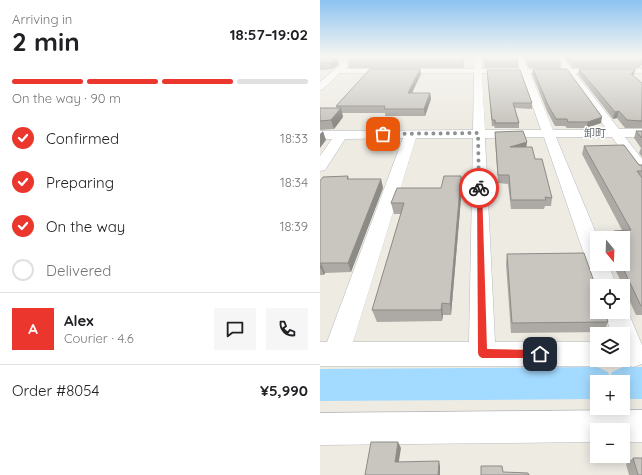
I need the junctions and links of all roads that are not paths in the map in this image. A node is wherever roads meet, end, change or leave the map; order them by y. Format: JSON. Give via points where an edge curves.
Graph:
{"nodes":[{"id":1,"x":329,"y":78,"type":"edge"},
{"id":2,"x":478,"y":78,"type":"edge"},
{"id":3,"x":528,"y":78,"type":"edge"},
{"id":4,"x":575,"y":78,"type":"edge"},
{"id":5,"x":320,"y":87,"type":"edge"},
{"id":6,"x":478,"y":133,"type":"junction"},
{"id":7,"x":548,"y":133,"type":"junction"},
{"id":8,"x":615,"y":133,"type":"junction"},
{"id":9,"x":642,"y":133,"type":"edge"},
{"id":10,"x":341,"y":134,"type":"junction"},
{"id":11,"x":411,"y":134,"type":"junction"},
{"id":12,"x":320,"y":135,"type":"edge"},
{"id":13,"x":320,"y":167,"type":"edge"},
{"id":14,"x":642,"y":169,"type":"edge"},
{"id":15,"x":590,"y":242,"type":"edge"},
{"id":16,"x":619,"y":319,"type":"edge"},
{"id":17,"x":482,"y":353,"type":"junction"},
{"id":18,"x":328,"y":354,"type":"edge"},
{"id":19,"x":590,"y":354,"type":"edge"},
{"id":20,"x":633,"y":355,"type":"edge"},
{"id":21,"x":642,"y":426,"type":"edge"},
{"id":22,"x":320,"y":430,"type":"edge"}],
"edges":[{"from":1,"to":5,"type":"street"},
{"from":2,"to":6,"type":"street"},
{"from":3,"to":7,"type":"street"},
{"from":4,"to":8,"type":"street"},
{"from":6,"to":7,"type":"street"},
{"from":6,"to":11,"type":"street"},
{"from":6,"to":17,"type":"street"},
{"from":7,"to":8,"type":"street"},
{"from":7,"to":15,"type":"street"},
{"from":8,"to":9,"type":"street"},
{"from":8,"to":14,"type":"street"},
{"from":10,"to":11,"type":"street"},
{"from":10,"to":12,"type":"street"},
{"from":10,"to":13,"type":"street"},
{"from":11,"to":18,"type":"street"},
{"from":16,"to":20,"type":"street"},
{"from":17,"to":18,"type":"street"},
{"from":17,"to":19,"type":"street"},
{"from":21,"to":22,"type":"street"}]}
